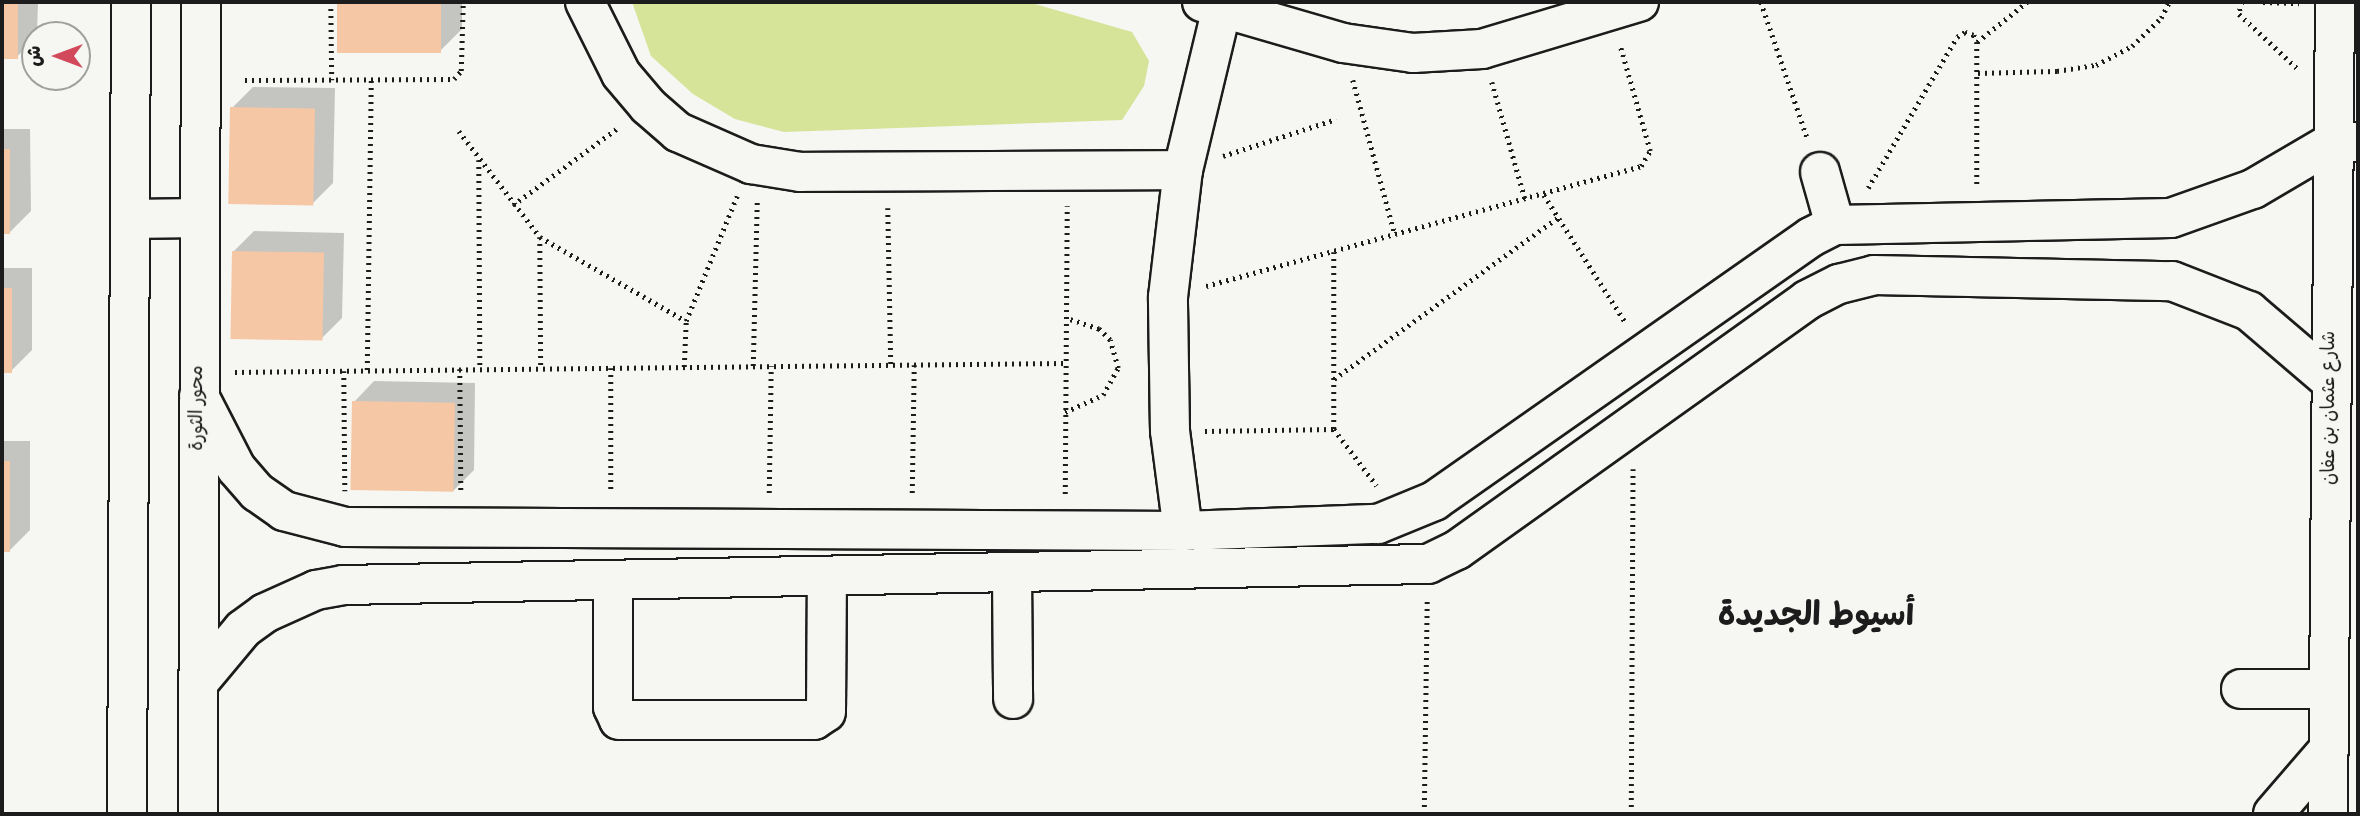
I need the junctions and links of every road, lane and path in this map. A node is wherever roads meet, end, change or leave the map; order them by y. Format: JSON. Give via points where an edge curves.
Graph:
{"nodes":[{"id":1,"x":131,"y":2,"type":"edge"},
{"id":2,"x":201,"y":2,"type":"edge"},
{"id":3,"x":331,"y":2,"type":"edge"},
{"id":4,"x":463,"y":2,"type":"edge"},
{"id":5,"x":585,"y":2,"type":"edge"},
{"id":6,"x":1761,"y":2,"type":"edge"},
{"id":7,"x":2027,"y":2,"type":"edge"},
{"id":8,"x":2169,"y":2,"type":"edge"},
{"id":9,"x":2242,"y":2,"type":"edge"},
{"id":10,"x":2335,"y":2,"type":"edge"},
{"id":11,"x":1212,"y":5,"type":"edge"},
{"id":12,"x":1625,"y":6,"type":"edge"},
{"id":13,"x":1977,"y":42,"type":"junction"},
{"id":14,"x":1343,"y":43,"type":"junction"},
{"id":15,"x":1482,"y":49,"type":"junction"},
{"id":16,"x":1978,"y":73,"type":"junction"},
{"id":17,"x":371,"y":79,"type":"junction"},
{"id":18,"x":245,"y":80,"type":"dead end"},
{"id":19,"x":332,"y":80,"type":"junction"},
{"id":20,"x":2333,"y":102,"type":"junction"},
{"id":21,"x":648,"y":106,"type":"junction"},
{"id":22,"x":1336,"y":119,"type":"dead end"},
{"id":23,"x":459,"y":131,"type":"dead end"},
{"id":24,"x":2346,"y":142,"type":"edge"},
{"id":25,"x":479,"y":158,"type":"junction"},
{"id":26,"x":754,"y":165,"type":"junction"},
{"id":27,"x":887,"y":170,"type":"junction"},
{"id":28,"x":1067,"y":170,"type":"junction"},
{"id":29,"x":1183,"y":170,"type":"junction"},
{"id":30,"x":1819,"y":172,"type":"joint"},
{"id":31,"x":1544,"y":194,"type":"junction"},
{"id":32,"x":1525,"y":199,"type":"junction"},
{"id":33,"x":513,"y":205,"type":"junction"},
{"id":34,"x":199,"y":218,"type":"junction"},
{"id":35,"x":1559,"y":218,"type":"junction"},
{"id":36,"x":131,"y":219,"type":"junction"},
{"id":37,"x":1977,"y":222,"type":"junction"},
{"id":38,"x":1842,"y":224,"type":"junction"},
{"id":39,"x":1395,"y":235,"type":"junction"},
{"id":40,"x":541,"y":237,"type":"junction"},
{"id":41,"x":1334,"y":251,"type":"junction"},
{"id":42,"x":1168,"y":297,"type":"junction"},
{"id":43,"x":1066,"y":318,"type":"junction"},
{"id":44,"x":686,"y":321,"type":"junction"},
{"id":45,"x":1646,"y":353,"type":"junction"},
{"id":46,"x":1066,"y":363,"type":"junction"},
{"id":47,"x":891,"y":365,"type":"junction"},
{"id":48,"x":914,"y":365,"type":"junction"},
{"id":49,"x":753,"y":366,"type":"junction"},
{"id":50,"x":771,"y":366,"type":"junction"},
{"id":51,"x":684,"y":367,"type":"junction"},
{"id":52,"x":541,"y":368,"type":"junction"},
{"id":53,"x":611,"y":368,"type":"junction"},
{"id":54,"x":460,"y":369,"type":"junction"},
{"id":55,"x":480,"y":369,"type":"junction"},
{"id":56,"x":367,"y":370,"type":"junction"},
{"id":57,"x":344,"y":371,"type":"junction"},
{"id":58,"x":1334,"y":379,"type":"junction"},
{"id":59,"x":2331,"y":382,"type":"junction"},
{"id":60,"x":199,"y":384,"type":"junction"},
{"id":61,"x":1065,"y":412,"type":"junction"},
{"id":62,"x":1633,"y":424,"type":"junction"},
{"id":63,"x":1334,"y":429,"type":"junction"},
{"id":64,"x":1170,"y":431,"type":"junction"},
{"id":65,"x":1399,"y":518,"type":"junction"},
{"id":66,"x":345,"y":527,"type":"junction"},
{"id":67,"x":461,"y":528,"type":"junction"},
{"id":68,"x":611,"y":528,"type":"junction"},
{"id":69,"x":769,"y":529,"type":"junction"},
{"id":70,"x":911,"y":529,"type":"junction"},
{"id":71,"x":1065,"y":530,"type":"junction"},
{"id":72,"x":1200,"y":530,"type":"junction"},
{"id":73,"x":1428,"y":564,"type":"junction"},
{"id":74,"x":1219,"y":570,"type":"junction"},
{"id":75,"x":1012,"y":574,"type":"junction"},
{"id":76,"x":827,"y":577,"type":"junction"},
{"id":77,"x":613,"y":581,"type":"junction"},
{"id":78,"x":198,"y":683,"type":"junction"},
{"id":79,"x":2241,"y":689,"type":"dead end"},
{"id":80,"x":2329,"y":689,"type":"junction"},
{"id":81,"x":1013,"y":699,"type":"dead end"},
{"id":82,"x":2329,"y":749,"type":"junction"},
{"id":83,"x":198,"y":796,"type":"edge"},
{"id":84,"x":127,"y":814,"type":"edge"},
{"id":85,"x":227,"y":814,"type":"edge"},
{"id":86,"x":1424,"y":814,"type":"edge"},
{"id":87,"x":1631,"y":814,"type":"edge"},
{"id":88,"x":2273,"y":814,"type":"edge"},
{"id":89,"x":2329,"y":814,"type":"edge"}],
"edges":[{"from":1,"to":36,"type":"street"},
{"from":2,"to":34,"type":"street","name":"محور الثورة"},
{"from":3,"to":19,"type":"path"},
{"from":4,"to":17,"type":"path","via":[[459,76]]},
{"from":5,"to":21,"type":"street","via":[[621,74]]},
{"from":6,"to":30,"type":"path"},
{"from":7,"to":13,"type":"path"},
{"from":8,"to":16,"type":"path","via":[[2161,18],[2132,46],[2096,65]]},
{"from":9,"to":20,"type":"path","via":[[2239,14]]},
{"from":10,"to":20,"type":"street","name":"شارع عثمان بن عفان"},
{"from":11,"to":14,"type":"street"},
{"from":11,"to":29,"type":"street"},
{"from":12,"to":15,"type":"street"},
{"from":12,"to":31,"type":"path","via":[[1648,158],[1641,166]]},
{"from":13,"to":16,"type":"path"},
{"from":13,"to":38,"type":"path","via":[[1965,32],[1957,37]]},
{"from":14,"to":15,"type":"street","via":[[1413,53]]},
{"from":14,"to":39,"type":"path"},
{"from":15,"to":32,"type":"path"},
{"from":16,"to":37,"type":"path"},
{"from":17,"to":19,"type":"path"},
{"from":17,"to":56,"type":"path"},
{"from":18,"to":19,"type":"path"},
{"from":20,"to":24,"type":"street","name":"شارع عثمان بن عفان"},
{"from":21,"to":26,"type":"street","via":[[690,138]]},
{"from":21,"to":33,"type":"path"},
{"from":22,"to":29,"type":"path"},
{"from":23,"to":25,"type":"path"},
{"from":24,"to":37,"type":"street","via":[[2253,189],[2171,218]]},
{"from":24,"to":59,"type":"street","name":"شارع عثمان بن عفان"},
{"from":25,"to":33,"type":"path"},
{"from":25,"to":55,"type":"path"},
{"from":26,"to":27,"type":"street","via":[[800,172]]},
{"from":26,"to":44,"type":"path"},
{"from":26,"to":49,"type":"path"},
{"from":27,"to":28,"type":"street"},
{"from":27,"to":47,"type":"path"},
{"from":28,"to":29,"type":"street"},
{"from":28,"to":43,"type":"path"},
{"from":29,"to":42,"type":"street"},
{"from":30,"to":38,"type":"street"},
{"from":31,"to":32,"type":"path"},
{"from":31,"to":35,"type":"path"},
{"from":32,"to":39,"type":"path"},
{"from":33,"to":40,"type":"path"},
{"from":34,"to":36,"type":"street"},
{"from":34,"to":60,"type":"street","name":"محور الثورة"},
{"from":35,"to":45,"type":"path"},
{"from":35,"to":58,"type":"path"},
{"from":36,"to":84,"type":"street"},
{"from":37,"to":38,"type":"street"},
{"from":38,"to":45,"type":"street","via":[[1811,237]]},
{"from":39,"to":41,"type":"path"},
{"from":40,"to":44,"type":"path"},
{"from":40,"to":52,"type":"path"},
{"from":41,"to":42,"type":"path"},
{"from":41,"to":58,"type":"path"},
{"from":42,"to":64,"type":"street"},
{"from":43,"to":46,"type":"path"},
{"from":43,"to":61,"type":"path","via":[[1099,330],[1110,340],[1118,368],[1104,395]]},
{"from":44,"to":51,"type":"path"},
{"from":45,"to":65,"type":"street","via":[[1434,501]]},
{"from":46,"to":48,"type":"path"},
{"from":46,"to":61,"type":"path"},
{"from":47,"to":48,"type":"path"},
{"from":47,"to":50,"type":"path"},
{"from":48,"to":70,"type":"path"},
{"from":49,"to":50,"type":"path"},
{"from":49,"to":51,"type":"path"},
{"from":50,"to":69,"type":"path"},
{"from":51,"to":53,"type":"path"},
{"from":52,"to":53,"type":"path"},
{"from":52,"to":55,"type":"path"},
{"from":53,"to":68,"type":"path"},
{"from":54,"to":55,"type":"path"},
{"from":54,"to":56,"type":"path"},
{"from":54,"to":67,"type":"path"},
{"from":56,"to":57,"type":"path"},
{"from":57,"to":60,"type":"path"},
{"from":57,"to":66,"type":"path"},
{"from":58,"to":63,"type":"path"},
{"from":59,"to":62,"type":"street","via":[[2249,311],[2172,281],[1874,275],[1822,291]]},
{"from":59,"to":80,"type":"street","name":"شارع عثمان بن عفان"},
{"from":60,"to":66,"type":"street","via":[[236,468],[257,492],[284,511]]},
{"from":60,"to":78,"type":"street","name":"محور الثورة"},
{"from":61,"to":71,"type":"path"},
{"from":62,"to":73,"type":"street","via":[[1457,551]]},
{"from":62,"to":87,"type":"path"},
{"from":63,"to":64,"type":"path"},
{"from":63,"to":65,"type":"path"},
{"from":64,"to":72,"type":"street"},
{"from":65,"to":72,"type":"street","via":[[1378,524]]},
{"from":66,"to":67,"type":"street"},
{"from":67,"to":68,"type":"street"},
{"from":68,"to":69,"type":"street"},
{"from":69,"to":70,"type":"street"},
{"from":70,"to":71,"type":"street"},
{"from":71,"to":72,"type":"street"},
{"from":72,"to":74,"type":"street"},
{"from":73,"to":74,"type":"street"},
{"from":73,"to":86,"type":"path"},
{"from":74,"to":75,"type":"street"},
{"from":75,"to":76,"type":"street"},
{"from":75,"to":81,"type":"street"},
{"from":76,"to":77,"type":"street"},
{"from":76,"to":77,"type":"street","via":[[826,712],[814,719],[619,719],[613,707]]},
{"from":77,"to":78,"type":"street","via":[[343,585],[316,590],[265,612],[243,629]]},
{"from":78,"to":83,"type":"street","name":"محور الثورة"},
{"from":79,"to":80,"type":"street"},
{"from":80,"to":82,"type":"street","name":"شارع عثمان بن عفان"},
{"from":82,"to":88,"type":"street"},
{"from":82,"to":89,"type":"street","name":"شارع عثمان بن عفان"},
{"from":83,"to":85,"type":"street"}]}
